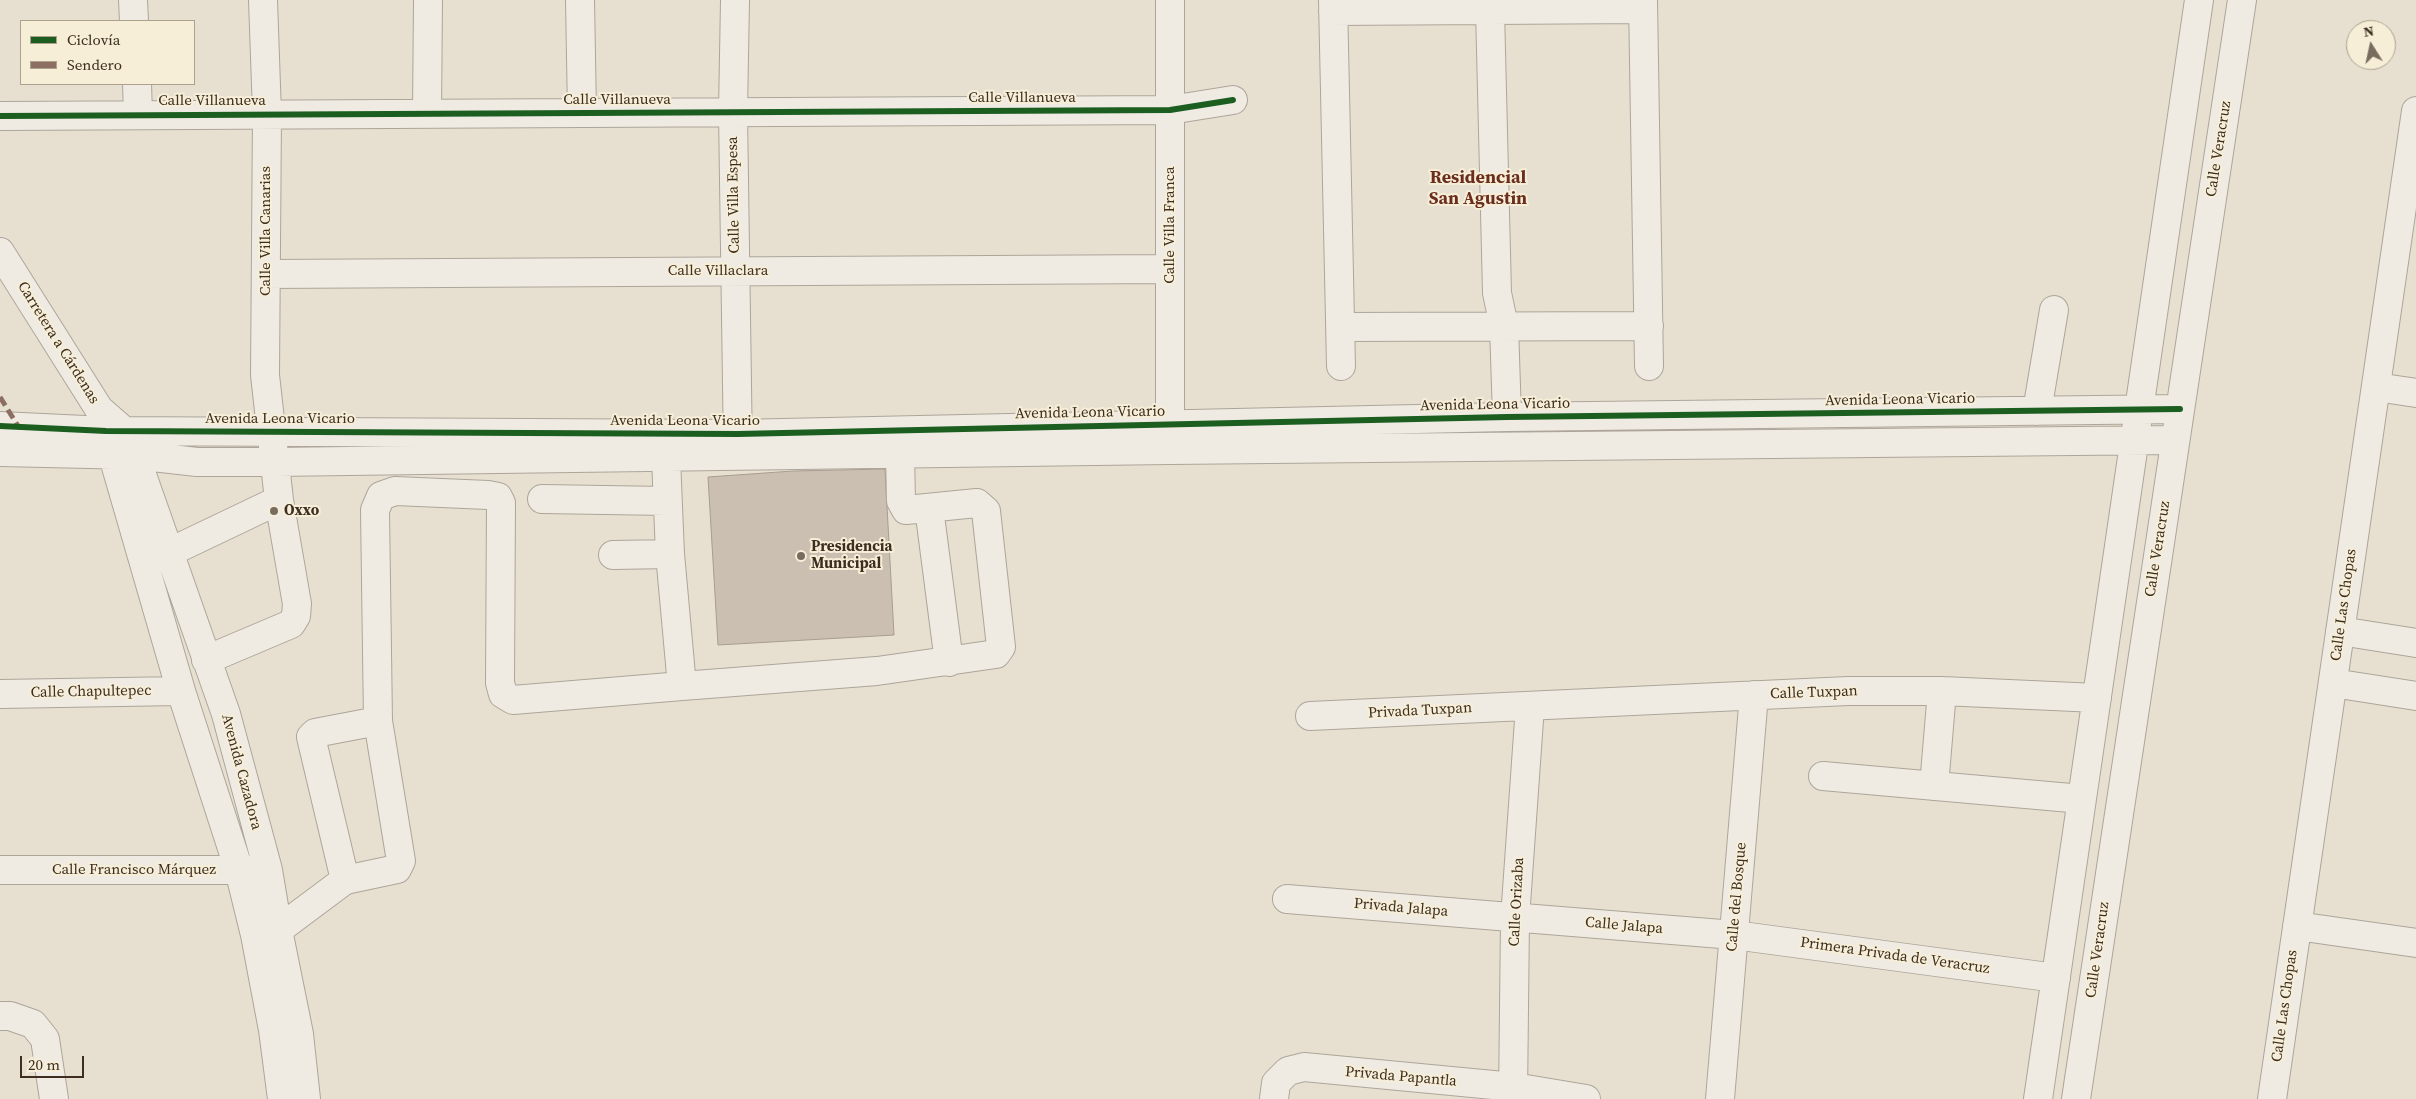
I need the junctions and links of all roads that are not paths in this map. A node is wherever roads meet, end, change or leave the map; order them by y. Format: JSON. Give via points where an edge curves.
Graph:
{"nodes":[{"id":1,"x":133,"y":0,"type":"edge"},
{"id":2,"x":263,"y":0,"type":"edge"},
{"id":3,"x":428,"y":0,"type":"edge"},
{"id":4,"x":580,"y":0,"type":"edge"},
{"id":5,"x":735,"y":0,"type":"edge"},
{"id":6,"x":1170,"y":0,"type":"edge"},
{"id":7,"x":2199,"y":0,"type":"edge"},
{"id":8,"x":2242,"y":0,"type":"edge"},
{"id":9,"x":1643,"y":5,"type":"edge"},
{"id":10,"x":1333,"y":6,"type":"edge"},
{"id":11,"x":1490,"y":10,"type":"junction"},
{"id":12,"x":134,"y":20,"type":"edge"},
{"id":13,"x":137,"y":85,"type":"edge"},
{"id":14,"x":1233,"y":100,"type":"dead end"},
{"id":15,"x":1170,"y":110,"type":"junction"},
{"id":16,"x":2416,"y":111,"type":"edge"},
{"id":17,"x":582,"y":112,"type":"junction"},
{"id":18,"x":733,"y":112,"type":"junction"},
{"id":19,"x":428,"y":113,"type":"junction"},
{"id":20,"x":138,"y":114,"type":"junction"},
{"id":21,"x":267,"y":114,"type":"junction"},
{"id":22,"x":0,"y":116,"type":"edge"},
{"id":23,"x":2413,"y":156,"type":"edge"},
{"id":24,"x":0,"y":252,"type":"edge"},
{"id":25,"x":1170,"y":269,"type":"junction"},
{"id":26,"x":735,"y":271,"type":"junction"},
{"id":27,"x":266,"y":274,"type":"junction"},
{"id":28,"x":2054,"y":310,"type":"dead end"},
{"id":29,"x":1649,"y":326,"type":"junction"},
{"id":30,"x":1341,"y":327,"type":"junction"},
{"id":31,"x":1496,"y":327,"type":"junction"},
{"id":32,"x":1341,"y":366,"type":"dead end"},
{"id":33,"x":1649,"y":366,"type":"dead end"},
{"id":34,"x":2376,"y":387,"type":"junction"},
{"id":35,"x":2416,"y":393,"type":"edge"},
{"id":36,"x":2180,"y":409,"type":"junction"},
{"id":37,"x":2139,"y":410,"type":"junction"},
{"id":38,"x":2037,"y":411,"type":"junction"},
{"id":39,"x":1497,"y":417,"type":"junction"},
{"id":40,"x":0,"y":426,"type":"edge"},
{"id":41,"x":272,"y":431,"type":"junction"},
{"id":42,"x":115,"y":436,"type":"junction"},
{"id":43,"x":1170,"y":437,"type":"junction"},
{"id":44,"x":2175,"y":440,"type":"junction"},
{"id":45,"x":2134,"y":441,"type":"junction"},
{"id":46,"x":738,"y":446,"type":"junction"},
{"id":47,"x":0,"y":452,"type":"edge"},
{"id":48,"x":900,"y":454,"type":"junction"},
{"id":49,"x":666,"y":458,"type":"junction"},
{"id":50,"x":275,"y":462,"type":"junction"},
{"id":51,"x":542,"y":499,"type":"dead end"},
{"id":52,"x":137,"y":500,"type":"junction"},
{"id":53,"x":279,"y":500,"type":"junction"},
{"id":54,"x":667,"y":501,"type":"junction"},
{"id":55,"x":928,"y":508,"type":"junction"},
{"id":56,"x":168,"y":553,"type":"junction"},
{"id":57,"x":670,"y":554,"type":"junction"},
{"id":58,"x":613,"y":555,"type":"dead end"},
{"id":59,"x":2340,"y":631,"type":"junction"},
{"id":60,"x":2416,"y":643,"type":"edge"},
{"id":61,"x":2103,"y":651,"type":"junction"},
{"id":62,"x":2142,"y":655,"type":"junction"},
{"id":63,"x":206,"y":660,"type":"junction"},
{"id":64,"x":949,"y":662,"type":"junction"},
{"id":65,"x":2333,"y":683,"type":"junction"},
{"id":66,"x":682,"y":686,"type":"junction"},
{"id":67,"x":1942,"y":690,"type":"junction"},
{"id":68,"x":181,"y":691,"type":"junction"},
{"id":69,"x":0,"y":694,"type":"edge"},
{"id":70,"x":1754,"y":695,"type":"junction"},
{"id":71,"x":2416,"y":696,"type":"edge"},
{"id":72,"x":2097,"y":698,"type":"junction"},
{"id":73,"x":1530,"y":706,"type":"junction"},
{"id":74,"x":1310,"y":716,"type":"dead end"},
{"id":75,"x":378,"y":721,"type":"junction"},
{"id":76,"x":1823,"y":776,"type":"dead end"},
{"id":77,"x":1934,"y":786,"type":"junction"},
{"id":78,"x":2082,"y":798,"type":"junction"},
{"id":79,"x":0,"y":870,"type":"edge"},
{"id":80,"x":239,"y":870,"type":"junction"},
{"id":81,"x":268,"y":870,"type":"junction"},
{"id":82,"x":344,"y":880,"type":"junction"},
{"id":83,"x":1287,"y":899,"type":"dead end"},
{"id":84,"x":1515,"y":918,"type":"junction"},
{"id":85,"x":2297,"y":926,"type":"junction"},
{"id":86,"x":266,"y":933,"type":"junction"},
{"id":87,"x":1734,"y":935,"type":"junction"},
{"id":88,"x":2416,"y":943,"type":"edge"},
{"id":89,"x":2056,"y":978,"type":"junction"},
{"id":90,"x":0,"y":1016,"type":"edge"},
{"id":91,"x":1513,"y":1093,"type":"edge"},
{"id":92,"x":54,"y":1099,"type":"edge"},
{"id":93,"x":282,"y":1099,"type":"edge"},
{"id":94,"x":306,"y":1099,"type":"edge"},
{"id":95,"x":1274,"y":1099,"type":"edge"},
{"id":96,"x":1586,"y":1099,"type":"edge"},
{"id":97,"x":1720,"y":1099,"type":"edge"},
{"id":98,"x":2038,"y":1099,"type":"edge"},
{"id":99,"x":2076,"y":1099,"type":"edge"},
{"id":100,"x":2272,"y":1099,"type":"edge"}],
"edges":[{"from":1,"to":12,"type":"street"},
{"from":2,"to":21,"type":"street","name":"Calle Villa Canarias"},
{"from":3,"to":19,"type":"street"},
{"from":4,"to":17,"type":"street"},
{"from":5,"to":18,"type":"street","name":"Calle Villa Espesa"},
{"from":6,"to":15,"type":"street","name":"Calle Villa Franca"},
{"from":7,"to":37,"type":"street"},
{"from":8,"to":36,"type":"street","name":"Calle Veracruz"},
{"from":9,"to":11,"type":"street"},
{"from":9,"to":29,"type":"street"},
{"from":10,"to":11,"type":"street"},
{"from":10,"to":30,"type":"street"},
{"from":11,"to":31,"type":"street"},
{"from":13,"to":20,"type":"street"},
{"from":14,"to":15,"type":"street","name":"Calle Villanueva"},
{"from":15,"to":18,"type":"street","name":"Calle Villanueva"},
{"from":15,"to":25,"type":"street","name":"Calle Villa Franca"},
{"from":16,"to":23,"type":"street","name":"Calle Las Chopas"},
{"from":17,"to":18,"type":"street","name":"Calle Villanueva"},
{"from":17,"to":19,"type":"street","name":"Calle Villanueva"},
{"from":18,"to":26,"type":"street","name":"Calle Villa Espesa"},
{"from":19,"to":21,"type":"street","name":"Calle Villanueva"},
{"from":20,"to":21,"type":"street","name":"Calle Villanueva"},
{"from":20,"to":22,"type":"street","name":"Calle Villanueva"},
{"from":21,"to":27,"type":"street","name":"Calle Villa Canarias"},
{"from":23,"to":34,"type":"street","name":"Calle Las Chopas"},
{"from":24,"to":42,"type":"street","name":"Carretera a Cárdenas"},
{"from":25,"to":26,"type":"street","name":"Calle Villaclara"},
{"from":25,"to":43,"type":"street","name":"Calle Villa Franca"},
{"from":26,"to":27,"type":"street","name":"Calle Villaclara"},
{"from":26,"to":46,"type":"street","name":"Calle Villa Espesa"},
{"from":27,"to":41,"type":"street","name":"Calle Villa Canarias","via":[[265,375]]},
{"from":28,"to":38,"type":"street"},
{"from":29,"to":31,"type":"street"},
{"from":29,"to":33,"type":"street"},
{"from":30,"to":31,"type":"street"},
{"from":30,"to":32,"type":"street"},
{"from":31,"to":39,"type":"street"},
{"from":34,"to":35,"type":"street"},
{"from":34,"to":59,"type":"street","name":"Calle Las Chopas"},
{"from":36,"to":37,"type":"street","name":"Avenida Leona Vicario"},
{"from":36,"to":44,"type":"street","name":"Calle Veracruz"},
{"from":37,"to":38,"type":"street","name":"Avenida Leona Vicario"},
{"from":37,"to":45,"type":"street"},
{"from":38,"to":39,"type":"street","name":"Avenida Leona Vicario"},
{"from":39,"to":43,"type":"street","name":"Avenida Leona Vicario"},
{"from":40,"to":42,"type":"street","name":"Avenida Leona Vicario"},
{"from":41,"to":42,"type":"street","name":"Avenida Leona Vicario"},
{"from":41,"to":46,"type":"street","name":"Avenida Leona Vicario"},
{"from":41,"to":50,"type":"street","name":"Calle Villa Canarias"},
{"from":42,"to":47,"type":"street","name":"Avenida Leona Vicario"},
{"from":42,"to":50,"type":"street","name":"Avenida Leona Vicario","via":[[197,462]]},
{"from":42,"to":52,"type":"street","name":"Avenida Cazadora"},
{"from":43,"to":45,"type":"street","name":"Avenida Leona Vicario"},
{"from":43,"to":46,"type":"street","name":"Avenida Leona Vicario"},
{"from":43,"to":48,"type":"street","name":"Avenida Leona Vicario"},
{"from":44,"to":45,"type":"street","name":"Avenida Leona Vicario"},
{"from":44,"to":62,"type":"street","name":"Calle Veracruz"},
{"from":45,"to":61,"type":"street"},
{"from":46,"to":48,"type":"street","name":"Avenida Leona Vicario"},
{"from":46,"to":49,"type":"street","name":"Avenida Leona Vicario"},
{"from":48,"to":55,"type":"street","via":[[902,506],[906,510]]},
{"from":49,"to":50,"type":"street","name":"Avenida Leona Vicario"},
{"from":49,"to":54,"type":"street"},
{"from":50,"to":53,"type":"street","name":"Calle Villa Canarias"},
{"from":51,"to":54,"type":"street"},
{"from":52,"to":56,"type":"street","name":"Avenida Cazadora"},
{"from":52,"to":68,"type":"street","name":"Avenida Cazadora"},
{"from":53,"to":56,"type":"street"},
{"from":53,"to":63,"type":"street","name":"Calle Villa Canarias","via":[[297,604],[296,616],[291,624]]},
{"from":54,"to":57,"type":"street"},
{"from":55,"to":64,"type":"street"},
{"from":55,"to":64,"type":"street","via":[[977,503],[986,511],[1001,647],[996,654]]},
{"from":56,"to":63,"type":"street","name":"Avenida Cazadora"},
{"from":57,"to":58,"type":"street"},
{"from":57,"to":66,"type":"street"},
{"from":59,"to":60,"type":"street"},
{"from":59,"to":65,"type":"street","name":"Calle Las Chopas"},
{"from":61,"to":62,"type":"street"},
{"from":61,"to":72,"type":"street"},
{"from":62,"to":99,"type":"street","name":"Calle Veracruz"},
{"from":63,"to":81,"type":"street","name":"Avenida Cazadora","via":[[226,714]]},
{"from":64,"to":66,"type":"street","via":[[877,671]]},
{"from":65,"to":71,"type":"street"},
{"from":65,"to":85,"type":"street","name":"Calle Las Chopas"},
{"from":66,"to":75,"type":"street","via":[[513,700],[503,694],[500,683],[501,503],[498,498],[488,495],[394,491],[380,496],[374,510]]},
{"from":67,"to":70,"type":"street","name":"Calle Tuxpan"},
{"from":67,"to":72,"type":"street","name":"Calle Tuxpan"},
{"from":67,"to":77,"type":"street"},
{"from":68,"to":69,"type":"street","name":"Calle Chapultepec"},
{"from":68,"to":80,"type":"street","name":"Avenida Cazadora"},
{"from":70,"to":73,"type":"street","name":"Calle Tuxpan"},
{"from":70,"to":87,"type":"street","name":"Calle del Bosque"},
{"from":72,"to":78,"type":"street"},
{"from":73,"to":74,"type":"street","name":"Privada Tuxpan"},
{"from":73,"to":84,"type":"street","name":"Calle Orizaba"},
{"from":75,"to":82,"type":"street","via":[[401,861],[397,869]]},
{"from":75,"to":82,"type":"street","via":[[315,732],[311,737]]},
{"from":76,"to":77,"type":"street"},
{"from":77,"to":78,"type":"street"},
{"from":78,"to":89,"type":"street"},
{"from":79,"to":80,"type":"street","name":"Calle Francisco Márquez"},
{"from":80,"to":81,"type":"street","name":"Calle Francisco Márquez"},
{"from":80,"to":86,"type":"street","name":"Avenida Cazadora"},
{"from":81,"to":86,"type":"street","name":"Avenida Cazadora"},
{"from":82,"to":86,"type":"street"},
{"from":83,"to":84,"type":"street","name":"Privada Jalapa"},
{"from":84,"to":87,"type":"street","name":"Calle Jalapa"},
{"from":84,"to":91,"type":"street","name":"Calle Orizaba"},
{"from":85,"to":88,"type":"street"},
{"from":85,"to":100,"type":"street","name":"Calle Las Chopas"},
{"from":86,"to":93,"type":"street","name":"Avenida Cazadora","via":[[272,1030]]},
{"from":86,"to":94,"type":"street","name":"Avenida Cazadora","via":[[299,1034]]},
{"from":87,"to":89,"type":"street","name":"Primera Privada de Veracruz"},
{"from":87,"to":97,"type":"street","name":"Calle del Bosque"},
{"from":89,"to":98,"type":"street"},
{"from":90,"to":92,"type":"street","via":[[33,1024],[46,1039]]},
{"from":91,"to":95,"type":"street","name":"Privada Papantla","via":[[1304,1067],[1288,1071],[1276,1083]]},
{"from":91,"to":96,"type":"street","name":"Privada Papantla"}]}
